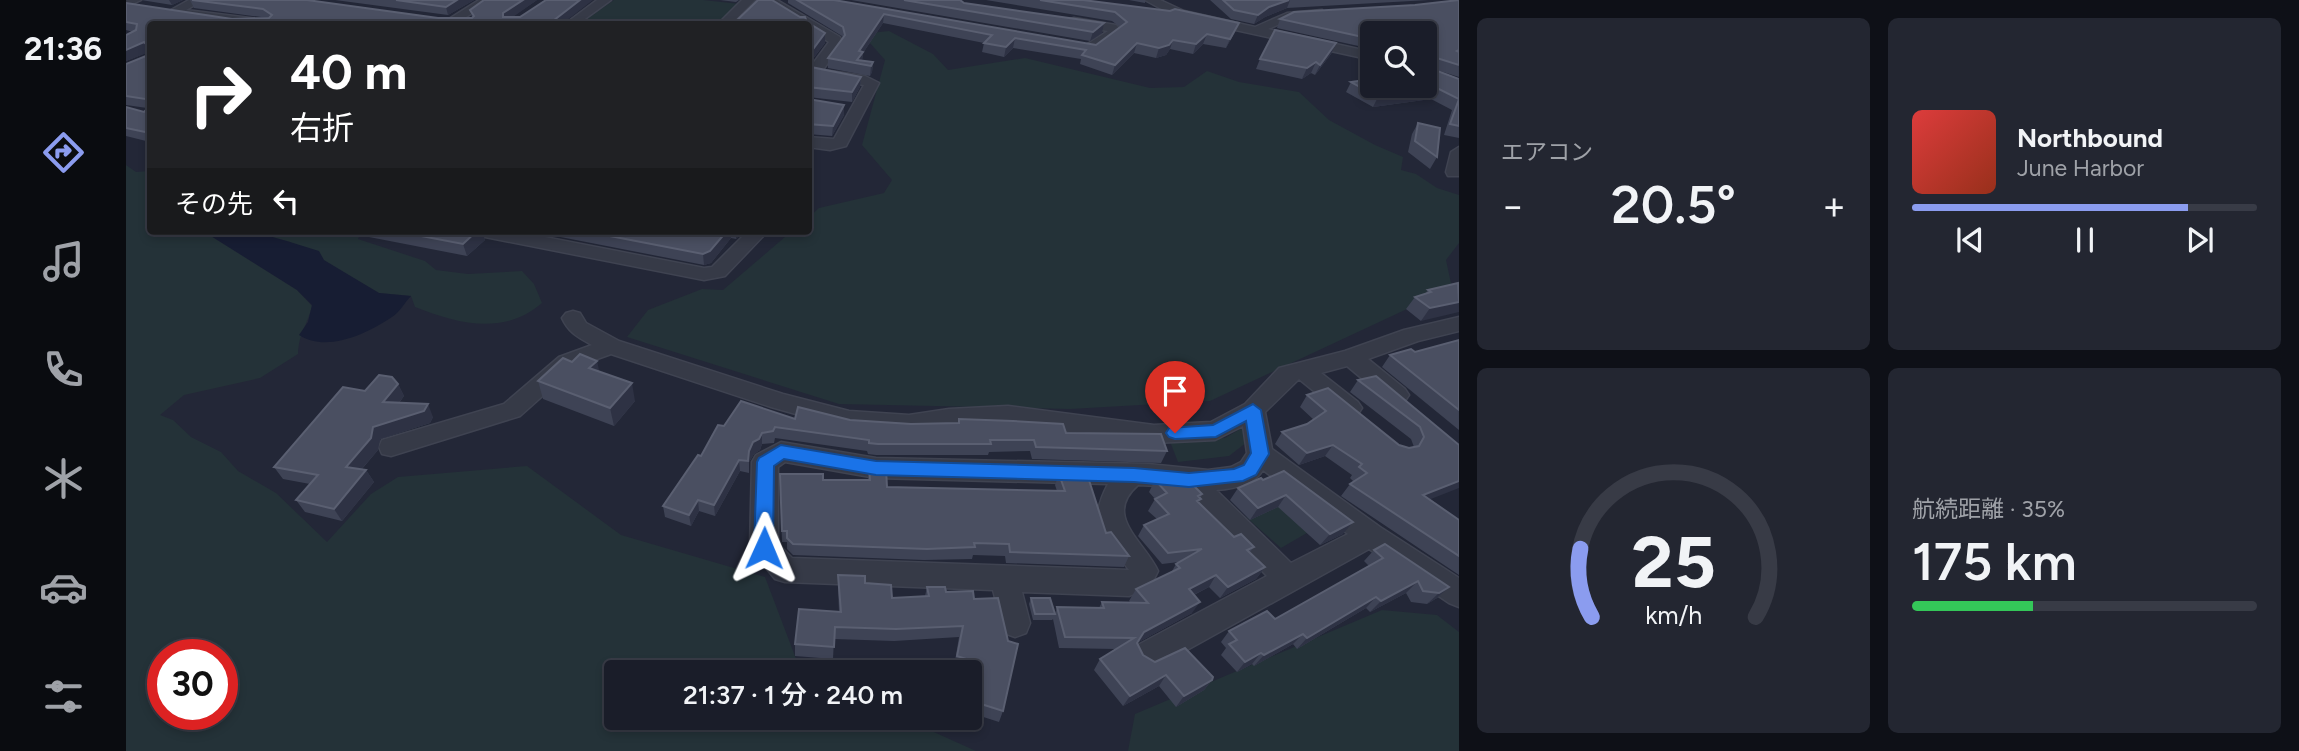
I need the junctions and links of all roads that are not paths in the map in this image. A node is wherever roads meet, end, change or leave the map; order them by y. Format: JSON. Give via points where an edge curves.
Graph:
{"nodes":[{"id":1,"x":135,"y":0,"type":"edge"},
{"id":2,"x":198,"y":0,"type":"edge"},
{"id":3,"x":467,"y":0,"type":"edge"},
{"id":4,"x":605,"y":0,"type":"edge"},
{"id":5,"x":749,"y":0,"type":"edge"},
{"id":6,"x":769,"y":0,"type":"edge"},
{"id":7,"x":1151,"y":0,"type":"edge"},
{"id":8,"x":485,"y":1,"type":"edge"},
{"id":9,"x":126,"y":4,"type":"edge"},
{"id":10,"x":1138,"y":9,"type":"edge"},
{"id":11,"x":1326,"y":12,"type":"edge"},
{"id":12,"x":1180,"y":14,"type":"junction"},
{"id":13,"x":126,"y":16,"type":"edge"},
{"id":14,"x":1063,"y":20,"type":"edge"},
{"id":15,"x":220,"y":21,"type":"edge"},
{"id":16,"x":447,"y":21,"type":"edge"},
{"id":17,"x":575,"y":21,"type":"edge"},
{"id":18,"x":727,"y":21,"type":"edge"},
{"id":19,"x":794,"y":21,"type":"edge"},
{"id":20,"x":812,"y":29,"type":"edge"},
{"id":21,"x":1259,"y":30,"type":"junction"},
{"id":22,"x":1080,"y":46,"type":"edge"},
{"id":23,"x":1360,"y":53,"type":"edge"},
{"id":24,"x":812,"y":143,"type":"edge"},
{"id":25,"x":1459,"y":152,"type":"edge"},
{"id":26,"x":1454,"y":172,"type":"dead end"},
{"id":27,"x":517,"y":235,"type":"edge"},
{"id":28,"x":755,"y":235,"type":"edge"},
{"id":29,"x":573,"y":318,"type":"dead end"},
{"id":30,"x":1459,"y":324,"type":"edge"},
{"id":31,"x":611,"y":346,"type":"junction"},
{"id":32,"x":1351,"y":357,"type":"junction"},
{"id":33,"x":1303,"y":370,"type":"junction"},
{"id":34,"x":1410,"y":406,"type":"edge"},
{"id":35,"x":1253,"y":410,"type":"junction"},
{"id":36,"x":1367,"y":422,"type":"edge"},
{"id":37,"x":391,"y":447,"type":"dead end"},
{"id":38,"x":1260,"y":454,"type":"junction"},
{"id":39,"x":1134,"y":475,"type":"junction"},
{"id":40,"x":1189,"y":480,"type":"junction"},
{"id":41,"x":1370,"y":535,"type":"junction"},
{"id":42,"x":1288,"y":579,"type":"junction"},
{"id":43,"x":1005,"y":580,"type":"junction"},
{"id":44,"x":1459,"y":594,"type":"edge"},
{"id":45,"x":1015,"y":623,"type":"dead end"},
{"id":46,"x":1149,"y":655,"type":"edge"}],
"edges":[{"from":1,"to":9,"type":"street"},
{"from":2,"to":15,"type":"street","via":[[175,12]]},
{"from":3,"to":8,"type":"street"},
{"from":4,"to":17,"type":"street"},
{"from":5,"to":18,"type":"street"},
{"from":6,"to":19,"type":"street"},
{"from":7,"to":12,"type":"street"},
{"from":8,"to":16,"type":"street"},
{"from":9,"to":13,"type":"street","via":[[146,8]]},
{"from":10,"to":12,"type":"street"},
{"from":11,"to":21,"type":"street","via":[[1289,11]]},
{"from":12,"to":21,"type":"street"},
{"from":14,"to":22,"type":"street","via":[[1116,31],[1094,48]]},
{"from":20,"to":24,"type":"street","via":[[836,43],[816,69],[818,73],[872,83],[852,109],[840,143]]},
{"from":21,"to":23,"type":"street"},
{"from":25,"to":26,"type":"street"},
{"from":27,"to":28,"type":"street","via":[[704,274],[718,272]]},
{"from":29,"to":31,"type":"street","via":[[577,327]]},
{"from":30,"to":32,"type":"street"},
{"from":31,"to":35,"type":"street","via":[[849,420],[909,424],[1008,415],[1154,434],[1216,431]]},
{"from":31,"to":37,"type":"street","via":[[567,362],[512,410]]},
{"from":32,"to":33,"type":"street"},
{"from":32,"to":34,"type":"street"},
{"from":33,"to":35,"type":"street","via":[[1286,374]]},
{"from":33,"to":36,"type":"street"},
{"from":35,"to":38,"type":"street"},
{"from":38,"to":40,"type":"street","via":[[1250,470],[1236,476]]},
{"from":38,"to":41,"type":"street"},
{"from":39,"to":40,"type":"street"},
{"from":39,"to":43,"type":"street","via":[[1120,484],[1110,508],[1118,537],[1144,571],[1140,578],[1129,583]]},
{"from":39,"to":43,"type":"street","via":[[876,468],[781,452],[765,462],[764,548],[785,570]]},
{"from":40,"to":42,"type":"street"},
{"from":41,"to":42,"type":"street"},
{"from":41,"to":44,"type":"street"},
{"from":42,"to":46,"type":"street"},
{"from":43,"to":45,"type":"street"}]}
